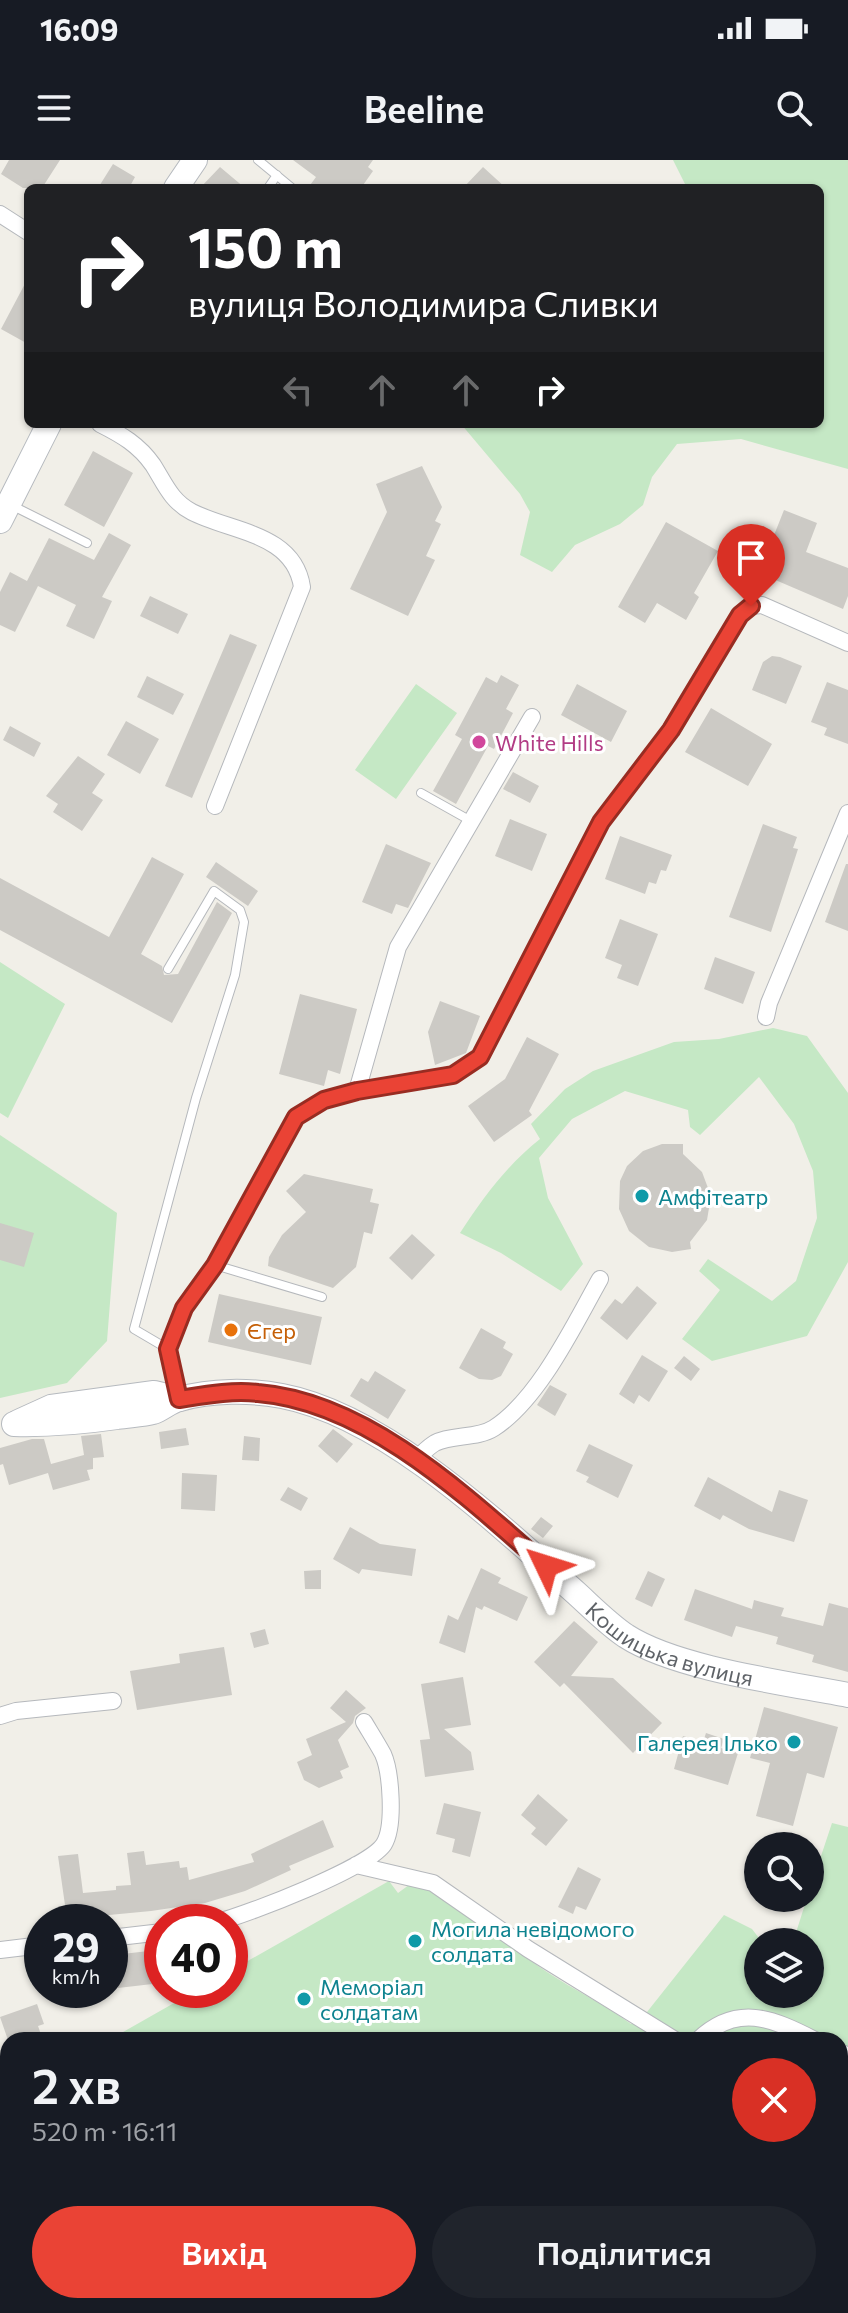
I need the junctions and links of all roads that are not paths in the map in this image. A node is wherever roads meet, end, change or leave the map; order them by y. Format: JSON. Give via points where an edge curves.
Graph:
{"nodes":[{"id":1,"x":195,"y":160,"type":"edge"},
{"id":2,"x":258,"y":160,"type":"edge"},
{"id":3,"x":277,"y":175,"type":"junction"},
{"id":4,"x":179,"y":184,"type":"edge"},
{"id":5,"x":271,"y":184,"type":"edge"},
{"id":6,"x":287,"y":184,"type":"edge"},
{"id":7,"x":0,"y":214,"type":"edge"},
{"id":8,"x":24,"y":229,"type":"edge"},
{"id":9,"x":47,"y":428,"type":"edge"},
{"id":10,"x":108,"y":428,"type":"edge"},
{"id":11,"x":4,"y":513,"type":"edge"},
{"id":12,"x":87,"y":543,"type":"dead end"},
{"id":13,"x":848,"y":643,"type":"edge"},
{"id":14,"x":532,"y":717,"type":"dead end"},
{"id":15,"x":421,"y":793,"type":"dead end"},
{"id":16,"x":215,"y":806,"type":"dead end"},
{"id":17,"x":848,"y":813,"type":"edge"},
{"id":18,"x":472,"y":821,"type":"junction"},
{"id":19,"x":168,"y":969,"type":"dead end"},
{"id":20,"x":766,"y":1017,"type":"dead end"},
{"id":21,"x":357,"y":1091,"type":"junction"},
{"id":22,"x":215,"y":1265,"type":"junction"},
{"id":23,"x":600,"y":1279,"type":"dead end"},
{"id":24,"x":322,"y":1297,"type":"dead end"},
{"id":25,"x":168,"y":1349,"type":"junction"},
{"id":26,"x":179,"y":1399,"type":"junction"},
{"id":27,"x":7,"y":1426,"type":"edge"},
{"id":28,"x":416,"y":1459,"type":"junction"},
{"id":29,"x":848,"y":1695,"type":"edge"},
{"id":30,"x":113,"y":1701,"type":"dead end"},
{"id":31,"x":0,"y":1716,"type":"edge"},
{"id":32,"x":364,"y":1722,"type":"dead end"},
{"id":33,"x":356,"y":1865,"type":"junction"},
{"id":34,"x":248,"y":1913,"type":"edge"},
{"id":35,"x":24,"y":1947,"type":"edge"},
{"id":36,"x":0,"y":1950,"type":"edge"},
{"id":37,"x":662,"y":2032,"type":"edge"},
{"id":38,"x":707,"y":2032,"type":"edge"},
{"id":39,"x":796,"y":2032,"type":"edge"}],
"edges":[{"from":1,"to":4,"type":"street"},
{"from":2,"to":3,"type":"lane"},
{"from":3,"to":5,"type":"lane"},
{"from":3,"to":6,"type":"lane"},
{"from":7,"to":8,"type":"street"},
{"from":9,"to":11,"type":"street"},
{"from":10,"to":16,"type":"street","via":[[131,440],[178,503],[279,548],[300,571],[302,587]]},
{"from":11,"to":12,"type":"lane"},
{"from":13,"to":21,"type":"street","via":[[762,605],[740,615],[671,730],[601,822],[480,1057],[453,1075]]},
{"from":14,"to":18,"type":"street"},
{"from":15,"to":18,"type":"lane"},
{"from":17,"to":20,"type":"street"},
{"from":18,"to":21,"type":"street","via":[[398,947]]},
{"from":19,"to":25,"type":"lane","via":[[214,891],[240,910],[244,922],[235,975],[134,1329]]},
{"from":21,"to":22,"type":"street","via":[[324,1100],[296,1117]]},
{"from":22,"to":24,"type":"lane"},
{"from":22,"to":25,"type":"street","via":[[184,1308]]},
{"from":23,"to":28,"type":"street","via":[[556,1357],[507,1417],[492,1430],[434,1443]]},
{"from":25,"to":26,"type":"street"},
{"from":26,"to":27,"type":"street","name":"Кошицька вулиця","via":[[154,1393],[51,1407]]},
{"from":26,"to":28,"type":"street","name":"Кошицька вулиця","via":[[256,1392],[284,1396],[365,1427]]},
{"from":28,"to":29,"type":"street","name":"Кошицька вулиця","via":[[629,1638],[704,1665]]},
{"from":30,"to":31,"type":"street"},
{"from":32,"to":33,"type":"street","via":[[384,1755],[390,1816],[384,1844]]},
{"from":33,"to":34,"type":"street"},
{"from":33,"to":37,"type":"street","via":[[433,1883]]},
{"from":35,"to":36,"type":"street"},
{"from":38,"to":39,"type":"street","via":[[745,2016]]}]}
